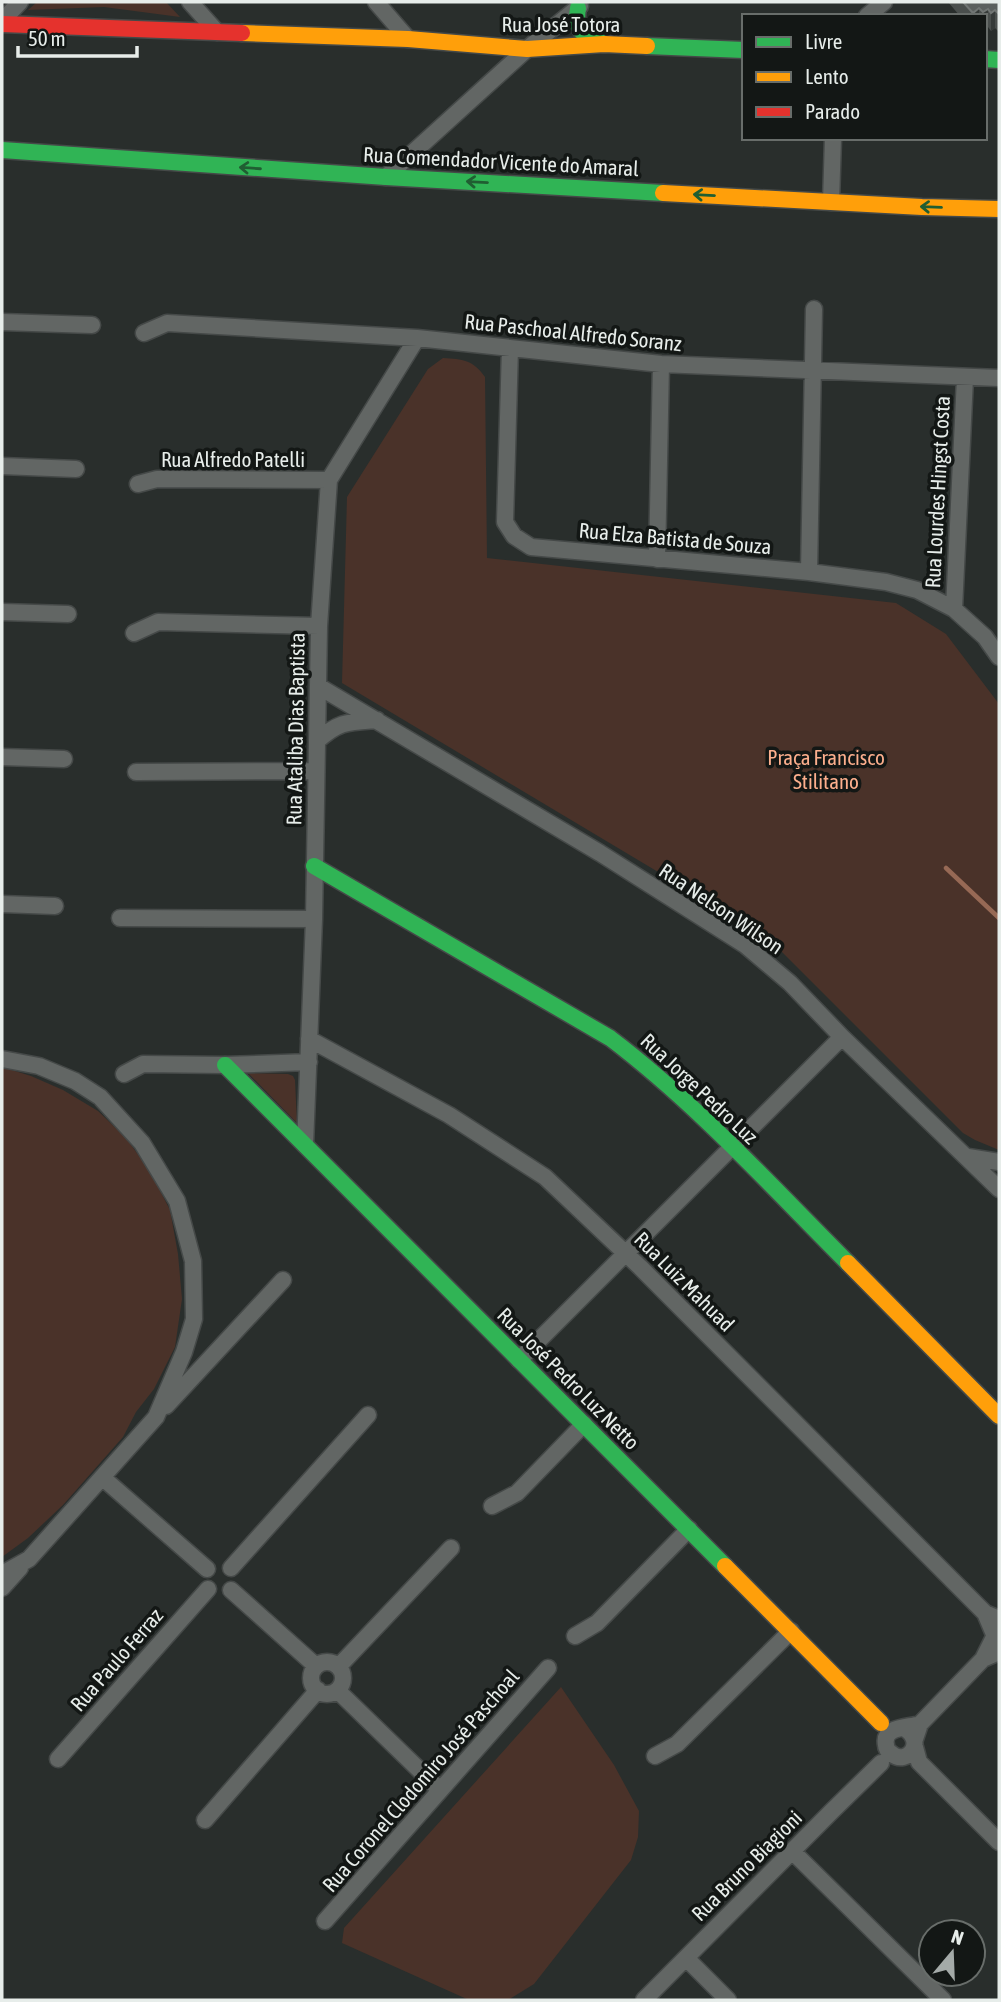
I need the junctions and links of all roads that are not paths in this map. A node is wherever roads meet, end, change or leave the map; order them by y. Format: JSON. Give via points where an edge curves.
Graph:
{"nodes":[{"id":1,"x":190,"y":2,"type":"edge"},
{"id":2,"x":376,"y":2,"type":"edge"},
{"id":3,"x":884,"y":2,"type":"edge"},
{"id":4,"x":578,"y":4,"type":"edge"},
{"id":5,"x":7,"y":12,"type":"edge"},
{"id":6,"x":869,"y":14,"type":"edge"},
{"id":7,"x":217,"y":32,"type":"junction"},
{"id":8,"x":408,"y":39,"type":"junction"},
{"id":9,"x":604,"y":44,"type":"junction"},
{"id":10,"x":527,"y":49,"type":"junction"},
{"id":11,"x":742,"y":50,"type":"edge"},
{"id":12,"x":833,"y":140,"type":"edge"},
{"id":13,"x":2,"y":150,"type":"edge"},
{"id":14,"x":386,"y":177,"type":"junction"},
{"id":15,"x":831,"y":202,"type":"junction"},
{"id":16,"x":999,"y":209,"type":"edge"},
{"id":17,"x":814,"y":309,"type":"dead end"},
{"id":18,"x":2,"y":322,"type":"edge"},
{"id":19,"x":92,"y":325,"type":"dead end"},
{"id":20,"x":144,"y":332,"type":"dead end"},
{"id":21,"x":417,"y":338,"type":"junction"},
{"id":22,"x":510,"y":348,"type":"junction"},
{"id":23,"x":661,"y":364,"type":"junction"},
{"id":24,"x":813,"y":371,"type":"junction"},
{"id":25,"x":965,"y":378,"type":"junction"},
{"id":26,"x":999,"y":379,"type":"edge"},
{"id":27,"x":2,"y":466,"type":"edge"},
{"id":28,"x":76,"y":469,"type":"dead end"},
{"id":29,"x":329,"y":480,"type":"junction"},
{"id":30,"x":138,"y":484,"type":"dead end"},
{"id":31,"x":657,"y":559,"type":"junction"},
{"id":32,"x":808,"y":572,"type":"junction"},
{"id":33,"x":954,"y":609,"type":"junction"},
{"id":34,"x":2,"y":612,"type":"edge"},
{"id":35,"x":68,"y":614,"type":"dead end"},
{"id":36,"x":319,"y":626,"type":"junction"},
{"id":37,"x":134,"y":633,"type":"dead end"},
{"id":38,"x":999,"y":657,"type":"edge"},
{"id":39,"x":318,"y":686,"type":"junction"},
{"id":40,"x":377,"y":720,"type":"junction"},
{"id":41,"x":317,"y":741,"type":"junction"},
{"id":42,"x":2,"y":757,"type":"edge"},
{"id":43,"x":64,"y":760,"type":"dead end"},
{"id":44,"x":316,"y":771,"type":"junction"},
{"id":45,"x":136,"y":772,"type":"dead end"},
{"id":46,"x":314,"y":866,"type":"junction"},
{"id":47,"x":2,"y":904,"type":"edge"},
{"id":48,"x":55,"y":906,"type":"dead end"},
{"id":49,"x":120,"y":918,"type":"dead end"},
{"id":50,"x":314,"y":919,"type":"junction"},
{"id":51,"x":842,"y":1037,"type":"junction"},
{"id":52,"x":309,"y":1039,"type":"junction"},
{"id":53,"x":2,"y":1059,"type":"edge"},
{"id":54,"x":309,"y":1062,"type":"junction"},
{"id":55,"x":225,"y":1065,"type":"junction"},
{"id":56,"x":124,"y":1074,"type":"dead end"},
{"id":57,"x":305,"y":1145,"type":"junction"},
{"id":58,"x":733,"y":1148,"type":"junction"},
{"id":59,"x":968,"y":1157,"type":"junction"},
{"id":60,"x":999,"y":1162,"type":"edge"},
{"id":61,"x":999,"y":1189,"type":"edge"},
{"id":62,"x":627,"y":1253,"type":"junction"},
{"id":63,"x":283,"y":1280,"type":"dead end"},
{"id":64,"x":519,"y":1360,"type":"junction"},
{"id":65,"x":368,"y":1415,"type":"dead end"},
{"id":66,"x":999,"y":1416,"type":"edge"},
{"id":67,"x":156,"y":1417,"type":"junction"},
{"id":68,"x":583,"y":1424,"type":"junction"},
{"id":69,"x":103,"y":1478,"type":"junction"},
{"id":70,"x":492,"y":1506,"type":"dead end"},
{"id":71,"x":689,"y":1529,"type":"junction"},
{"id":72,"x":451,"y":1548,"type":"dead end"},
{"id":73,"x":29,"y":1559,"type":"junction"},
{"id":74,"x":231,"y":1568,"type":"junction"},
{"id":75,"x":207,"y":1569,"type":"junction"},
{"id":76,"x":2,"y":1573,"type":"edge"},
{"id":77,"x":2,"y":1588,"type":"edge"},
{"id":78,"x":208,"y":1589,"type":"junction"},
{"id":79,"x":231,"y":1590,"type":"junction"},
{"id":80,"x":791,"y":1631,"type":"junction"},
{"id":81,"x":995,"y":1632,"type":"edge"},
{"id":82,"x":575,"y":1636,"type":"dead end"},
{"id":83,"x":316,"y":1666,"type":"junction"},
{"id":84,"x":339,"y":1666,"type":"junction"},
{"id":85,"x":548,"y":1668,"type":"dead end"},
{"id":86,"x":318,"y":1690,"type":"junction"},
{"id":87,"x":338,"y":1691,"type":"junction"},
{"id":88,"x":900,"y":1743,"type":"junction"},
{"id":89,"x":655,"y":1756,"type":"dead end"},
{"id":90,"x":58,"y":1759,"type":"dead end"},
{"id":91,"x":440,"y":1790,"type":"junction"},
{"id":92,"x":205,"y":1820,"type":"dead end"},
{"id":93,"x":999,"y":1842,"type":"edge"},
{"id":94,"x":792,"y":1851,"type":"junction"},
{"id":95,"x":325,"y":1921,"type":"dead end"},
{"id":96,"x":686,"y":1958,"type":"junction"},
{"id":97,"x":644,"y":2000,"type":"edge"},
{"id":98,"x":728,"y":2000,"type":"edge"},
{"id":99,"x":943,"y":2000,"type":"edge"}],
"edges":[{"from":1,"to":7,"type":"street"},
{"from":2,"to":8,"type":"street"},
{"from":3,"to":6,"type":"street"},
{"from":4,"to":9,"type":"street","via":[[578,30]]},
{"from":4,"to":10,"type":"street"},
{"from":5,"to":7,"type":"street","name":"Rua José Totora"},
{"from":7,"to":8,"type":"street","name":"Rua José Totora"},
{"from":8,"to":10,"type":"street","name":"Rua José Totora"},
{"from":9,"to":10,"type":"street","name":"Rua José Totora"},
{"from":9,"to":11,"type":"street","name":"Rua José Totora"},
{"from":10,"to":14,"type":"street"},
{"from":12,"to":15,"type":"street"},
{"from":14,"to":13,"type":"street","name":"Rua Comendador Vicente do Amaral","one_way":true},
{"from":15,"to":14,"type":"street","name":"Rua Comendador Vicente do Amaral","one_way":true},
{"from":16,"to":15,"type":"street","name":"Rua Comendador Vicente do Amaral","one_way":true},
{"from":17,"to":24,"type":"street"},
{"from":18,"to":19,"type":"street"},
{"from":20,"to":21,"type":"street","name":"Rua Paschoal Alfredo Soranz","via":[[166,323]]},
{"from":21,"to":22,"type":"street","name":"Rua Paschoal Alfredo Soranz"},
{"from":21,"to":29,"type":"street","name":"Rua Ataliba Dias Baptista"},
{"from":22,"to":23,"type":"street","name":"Rua Paschoal Alfredo Soranz"},
{"from":22,"to":31,"type":"street","name":"Rua Elza Batista de Souza","via":[[505,522],[514,536],[531,547]]},
{"from":23,"to":24,"type":"street","name":"Rua Paschoal Alfredo Soranz"},
{"from":23,"to":31,"type":"street"},
{"from":24,"to":25,"type":"street","name":"Rua Paschoal Alfredo Soranz"},
{"from":24,"to":32,"type":"street"},
{"from":25,"to":26,"type":"street","name":"Rua Paschoal Alfredo Soranz"},
{"from":25,"to":33,"type":"street","name":"Rua Lourdes Hingst Costa"},
{"from":27,"to":28,"type":"street"},
{"from":29,"to":30,"type":"street","name":"Rua Alfredo Patelli","via":[[157,479]]},
{"from":29,"to":36,"type":"street","name":"Rua Ataliba Dias Baptista"},
{"from":31,"to":32,"type":"street","name":"Rua Elza Batista de Souza"},
{"from":32,"to":33,"type":"street","name":"Rua Elza Batista de Souza","via":[[886,582],[917,590]]},
{"from":33,"to":38,"type":"street","name":"Rua Elza Batista de Souza"},
{"from":34,"to":35,"type":"street"},
{"from":36,"to":37,"type":"street","via":[[158,622]]},
{"from":36,"to":39,"type":"street","name":"Rua Ataliba Dias Baptista"},
{"from":39,"to":40,"type":"street","name":"Rua Nelson Wilson"},
{"from":39,"to":41,"type":"street","name":"Rua Ataliba Dias Baptista"},
{"from":40,"to":41,"type":"street","via":[[340,724]]},
{"from":40,"to":51,"type":"street","name":"Rua Nelson Wilson","via":[[745,945]]},
{"from":41,"to":44,"type":"street","name":"Rua Ataliba Dias Baptista"},
{"from":42,"to":43,"type":"street"},
{"from":44,"to":45,"type":"street"},
{"from":44,"to":46,"type":"street","name":"Rua Ataliba Dias Baptista"},
{"from":46,"to":50,"type":"street","name":"Rua Ataliba Dias Baptista"},
{"from":46,"to":58,"type":"street","name":"Rua Jorge Pedro Luz","via":[[610,1038],[652,1069]]},
{"from":47,"to":48,"type":"street"},
{"from":49,"to":50,"type":"street"},
{"from":50,"to":52,"type":"street","name":"Rua Ataliba Dias Baptista"},
{"from":51,"to":58,"type":"street"},
{"from":51,"to":59,"type":"street","name":"Rua Nelson Wilson"},
{"from":52,"to":54,"type":"street","name":"Rua Ataliba Dias Baptista"},
{"from":52,"to":62,"type":"street","name":"Rua Luiz Mahuad","via":[[449,1115],[545,1177]]},
{"from":53,"to":67,"type":"street","via":[[39,1066],[100,1097],[142,1143],[177,1201],[193,1261],[194,1319]]},
{"from":54,"to":55,"type":"street"},
{"from":54,"to":57,"type":"street","name":"Rua Ataliba Dias Baptista"},
{"from":55,"to":56,"type":"street","via":[[143,1064]]},
{"from":55,"to":57,"type":"street","name":"Rua José Pedro Luz Netto"},
{"from":57,"to":64,"type":"street","name":"Rua José Pedro Luz Netto"},
{"from":58,"to":62,"type":"street"},
{"from":58,"to":66,"type":"street","name":"Rua Jorge Pedro Luz"},
{"from":59,"to":60,"type":"street"},
{"from":59,"to":61,"type":"street","name":"Rua Nelson Wilson"},
{"from":62,"to":64,"type":"street"},
{"from":62,"to":81,"type":"street","name":"Rua Luiz Mahuad"},
{"from":63,"to":67,"type":"street"},
{"from":64,"to":68,"type":"street","name":"Rua José Pedro Luz Netto"},
{"from":65,"to":74,"type":"street"},
{"from":67,"to":69,"type":"street"},
{"from":68,"to":70,"type":"street","via":[[517,1493]]},
{"from":68,"to":71,"type":"street","name":"Rua José Pedro Luz Netto"},
{"from":69,"to":73,"type":"street"},
{"from":69,"to":75,"type":"street"},
{"from":71,"to":80,"type":"street","name":"Rua José Pedro Luz Netto"},
{"from":71,"to":82,"type":"street","via":[[597,1623]]},
{"from":72,"to":84,"type":"street"},
{"from":73,"to":76,"type":"street"},
{"from":73,"to":77,"type":"street"},
{"from":74,"to":75,"type":"street","via":[[221,1563]]},
{"from":74,"to":79,"type":"street","via":[[235,1577]]},
{"from":75,"to":78,"type":"street"},
{"from":78,"to":79,"type":"street","via":[[217,1594]]},
{"from":78,"to":90,"type":"street","name":"Rua Paulo Ferraz"},
{"from":79,"to":83,"type":"street"},
{"from":80,"to":88,"type":"street","name":"Rua José Pedro Luz Netto"},
{"from":80,"to":89,"type":"street","via":[[677,1744]]},
{"from":81,"to":88,"type":"street","name":"Rua Bruno Biagioni","via":[[983,1659]]},
{"from":83,"to":84,"type":"street","via":[[326,1662]]},
{"from":83,"to":86,"type":"street","via":[[312,1681]]},
{"from":84,"to":87,"type":"street","via":[[343,1677]]},
{"from":85,"to":91,"type":"street","name":"Rua Coronel Clodomiro José Paschoal"},
{"from":86,"to":87,"type":"street"},
{"from":86,"to":92,"type":"street"},
{"from":87,"to":91,"type":"street"},
{"from":88,"to":93,"type":"street","name":"Rua José Pedro Luz Netto"},
{"from":88,"to":94,"type":"street","name":"Rua Bruno Biagioni"},
{"from":91,"to":95,"type":"street","name":"Rua Coronel Clodomiro José Paschoal"},
{"from":94,"to":96,"type":"street","name":"Rua Bruno Biagioni"},
{"from":94,"to":99,"type":"street"},
{"from":96,"to":97,"type":"street","name":"Rua Bruno Biagioni"},
{"from":96,"to":98,"type":"street"}]}
